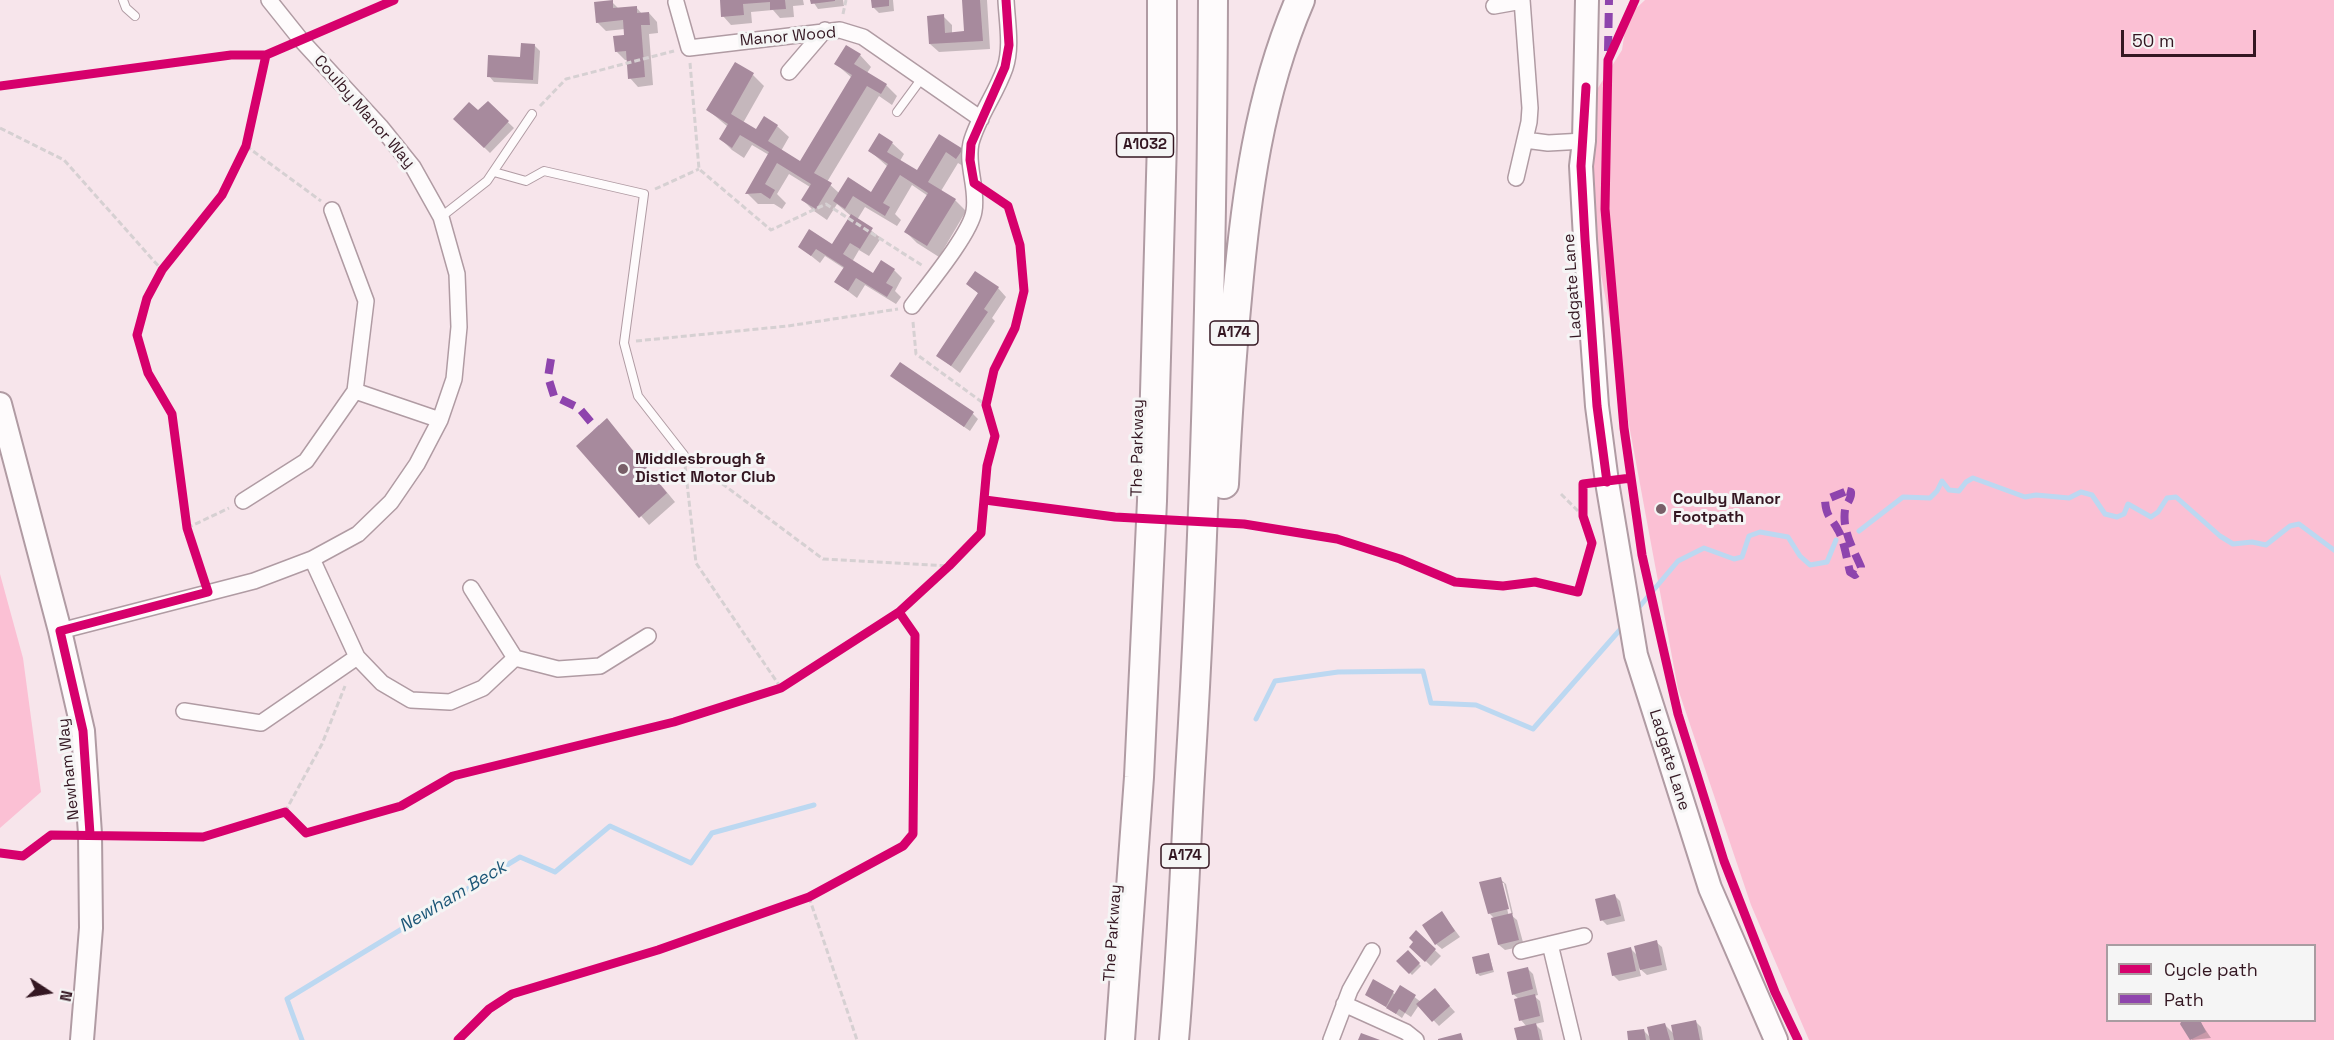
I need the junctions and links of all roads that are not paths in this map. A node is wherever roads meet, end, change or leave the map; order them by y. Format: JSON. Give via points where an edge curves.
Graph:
{"nodes":[{"id":1,"x":123,"y":0,"type":"edge"},
{"id":2,"x":269,"y":0,"type":"edge"},
{"id":3,"x":1005,"y":0,"type":"edge"},
{"id":4,"x":1142,"y":0,"type":"edge"},
{"id":5,"x":1162,"y":0,"type":"edge"},
{"id":6,"x":1213,"y":0,"type":"edge"},
{"id":7,"x":1300,"y":0,"type":"edge"},
{"id":8,"x":1587,"y":0,"type":"edge"},
{"id":9,"x":1522,"y":1,"type":"edge"},
{"id":10,"x":676,"y":2,"type":"dead end"},
{"id":11,"x":1494,"y":6,"type":"dead end"},
{"id":12,"x":135,"y":16,"type":"dead end"},
{"id":13,"x":825,"y":30,"type":"junction"},
{"id":14,"x":789,"y":72,"type":"dead end"},
{"id":15,"x":922,"y":78,"type":"junction"},
{"id":16,"x":897,"y":112,"type":"dead end"},
{"id":17,"x":532,"y":114,"type":"road end"},
{"id":18,"x":981,"y":119,"type":"junction"},
{"id":19,"x":1525,"y":140,"type":"junction"},
{"id":20,"x":1584,"y":141,"type":"junction"},
{"id":21,"x":494,"y":171,"type":"junction"},
{"id":22,"x":1516,"y":178,"type":"dead end"},
{"id":23,"x":332,"y":210,"type":"road end"},
{"id":24,"x":441,"y":218,"type":"junction"},
{"id":25,"x":1157,"y":289,"type":"junction"},
{"id":26,"x":912,"y":306,"type":"road end"},
{"id":27,"x":355,"y":391,"type":"junction"},
{"id":28,"x":0,"y":404,"type":"edge"},
{"id":29,"x":440,"y":420,"type":"junction"},
{"id":30,"x":684,"y":455,"type":"road end"},
{"id":31,"x":243,"y":501,"type":"road end"},
{"id":32,"x":312,"y":559,"type":"junction"},
{"id":33,"x":471,"y":588,"type":"dead end"},
{"id":34,"x":60,"y":631,"type":"junction"},
{"id":35,"x":648,"y":636,"type":"dead end"},
{"id":36,"x":357,"y":657,"type":"junction"},
{"id":37,"x":515,"y":658,"type":"junction"},
{"id":38,"x":1197,"y":672,"type":"junction"},
{"id":39,"x":184,"y":711,"type":"dead end"},
{"id":40,"x":1584,"y":936,"type":"dead end"},
{"id":41,"x":1550,"y":944,"type":"junction"},
{"id":42,"x":1372,"y":951,"type":"dead end"},
{"id":43,"x":1521,"y":951,"type":"dead end"},
{"id":44,"x":1344,"y":1004,"type":"junction"},
{"id":45,"x":82,"y":1040,"type":"edge"},
{"id":46,"x":1120,"y":1040,"type":"edge"},
{"id":47,"x":1174,"y":1040,"type":"edge"},
{"id":48,"x":1331,"y":1040,"type":"edge"},
{"id":49,"x":1416,"y":1040,"type":"edge"},
{"id":50,"x":1573,"y":1040,"type":"edge"},
{"id":51,"x":1776,"y":1040,"type":"edge"}],
"edges":[{"from":1,"to":12,"type":"lane"},
{"from":2,"to":24,"type":"street","name":"Coulby Manor Way","via":[[413,167]]},
{"from":3,"to":18,"type":"street","via":[[1009,45],[1005,67]]},
{"from":4,"to":25,"type":"highway","number":"A1032","via":[[1144,132]]},
{"from":5,"to":25,"type":"highway","name":"The Parkway"},
{"from":6,"to":38,"type":"highway","number":"A174","via":[[1213,207]]},
{"from":7,"to":38,"type":"highway","number":"A174","via":[[1273,71],[1257,136],[1244,218],[1228,399],[1221,556]]},
{"from":8,"to":20,"type":"main road","name":"Ladgate Lane"},
{"from":9,"to":11,"type":"street"},
{"from":9,"to":19,"type":"street","via":[[1530,108]]},
{"from":10,"to":13,"type":"street","name":"Manor Wood","via":[[689,48]]},
{"from":13,"to":14,"type":"street"},
{"from":13,"to":15,"type":"street","name":"Manor Wood","via":[[863,37]]},
{"from":15,"to":16,"type":"lane"},
{"from":15,"to":18,"type":"street","name":"Manor Wood"},
{"from":17,"to":21,"type":"lane"},
{"from":18,"to":26,"type":"street","via":[[971,144],[974,212],[968,229]]},
{"from":19,"to":20,"type":"street"},
{"from":19,"to":22,"type":"street"},
{"from":20,"to":51,"type":"main road","name":"Ladgate Lane","via":[[1581,166],[1597,406],[1636,655],[1710,888]]},
{"from":21,"to":24,"type":"lane"},
{"from":21,"to":30,"type":"lane","via":[[526,181],[544,171],[644,194],[624,343],[638,396]]},
{"from":23,"to":27,"type":"street","via":[[366,301]]},
{"from":24,"to":29,"type":"street","name":"Coulby Manor Way","via":[[457,274],[459,327],[454,379]]},
{"from":25,"to":46,"type":"highway","name":"The Parkway","via":[[1139,777]]},
{"from":27,"to":29,"type":"street"},
{"from":27,"to":31,"type":"street","via":[[306,461]]},
{"from":28,"to":34,"type":"main road","name":"Newham Way"},
{"from":29,"to":32,"type":"street","name":"Coulby Manor Way","via":[[391,502],[358,534]]},
{"from":32,"to":34,"type":"street","name":"Coulby Manor Way","via":[[254,581]]},
{"from":32,"to":36,"type":"street"},
{"from":33,"to":37,"type":"street"},
{"from":34,"to":45,"type":"main road","name":"Newham Way","via":[[83,732],[90,834],[91,928]]},
{"from":35,"to":37,"type":"street","via":[[600,666],[558,669]]},
{"from":36,"to":37,"type":"street","via":[[382,683],[411,700],[450,702],[483,688]]},
{"from":36,"to":39,"type":"street","via":[[261,723]]},
{"from":38,"to":47,"type":"highway","number":"A174"},
{"from":40,"to":41,"type":"street"},
{"from":41,"to":43,"type":"street"},
{"from":41,"to":50,"type":"street"},
{"from":42,"to":44,"type":"street"},
{"from":44,"to":48,"type":"street"},
{"from":44,"to":49,"type":"street"}]}
